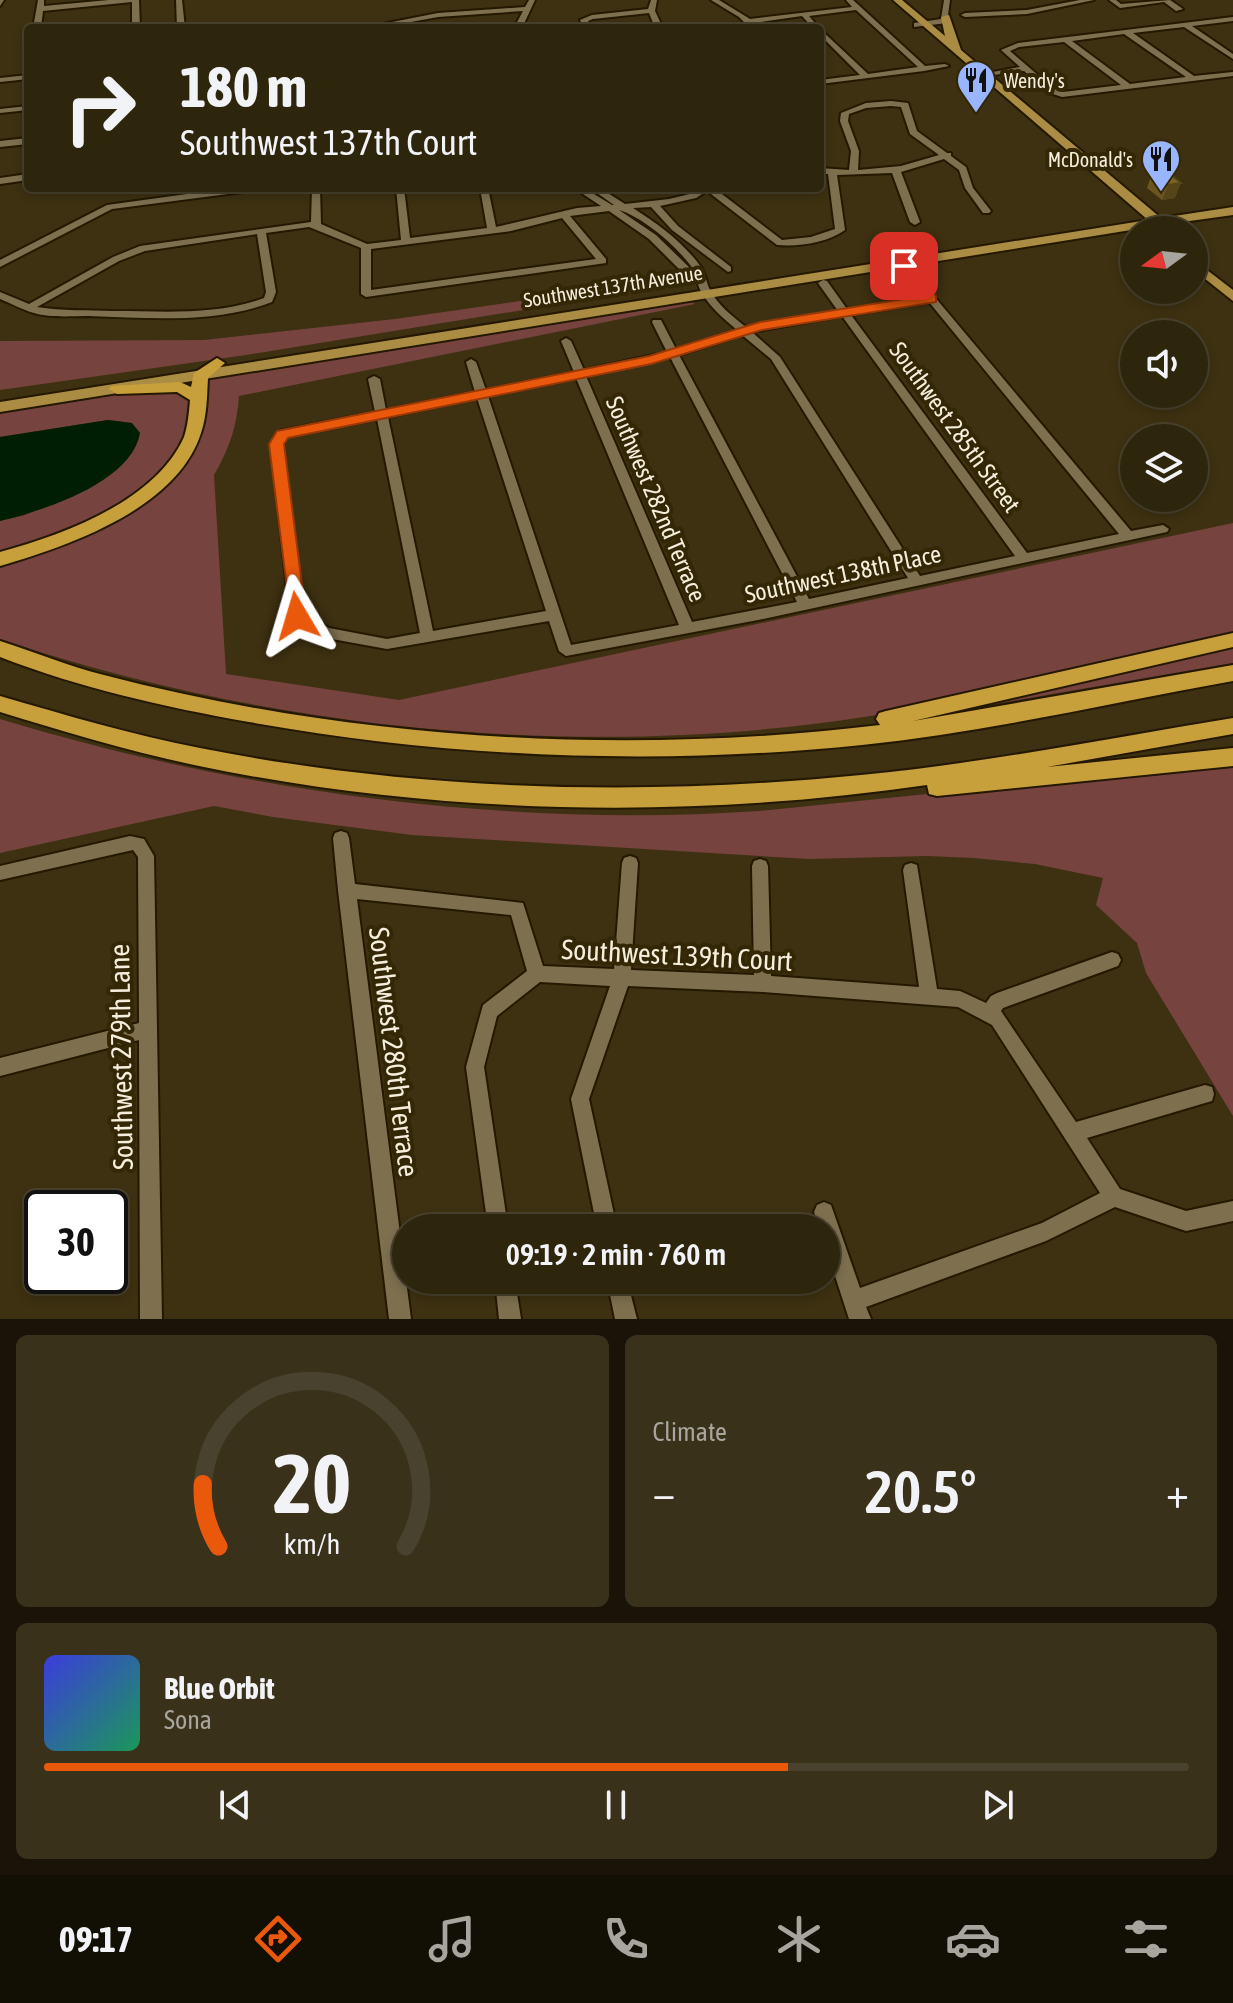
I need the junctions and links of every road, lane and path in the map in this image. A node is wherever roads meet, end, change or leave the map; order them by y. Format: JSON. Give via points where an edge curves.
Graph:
{"nodes":[{"id":1,"x":133,"y":0,"type":"edge"},
{"id":2,"x":179,"y":0,"type":"edge"},
{"id":3,"x":465,"y":0,"type":"edge"},
{"id":4,"x":532,"y":0,"type":"edge"},
{"id":5,"x":654,"y":0,"type":"edge"},
{"id":6,"x":716,"y":0,"type":"edge"},
{"id":7,"x":849,"y":0,"type":"edge"},
{"id":8,"x":888,"y":0,"type":"edge"},
{"id":9,"x":897,"y":0,"type":"edge"},
{"id":10,"x":947,"y":0,"type":"edge"},
{"id":11,"x":1091,"y":0,"type":"edge"},
{"id":12,"x":1112,"y":0,"type":"edge"},
{"id":13,"x":1166,"y":0,"type":"edge"},
{"id":14,"x":1017,"y":2,"type":"dead end"},
{"id":15,"x":40,"y":4,"type":"edge"},
{"id":16,"x":858,"y":8,"type":"junction"},
{"id":17,"x":1057,"y":8,"type":"junction"},
{"id":18,"x":528,"y":9,"type":"junction"},
{"id":19,"x":1179,"y":9,"type":"dead end"},
{"id":20,"x":651,"y":11,"type":"junction"},
{"id":21,"x":472,"y":12,"type":"junction"},
{"id":22,"x":1027,"y":12,"type":"junction"},
{"id":23,"x":804,"y":14,"type":"junction"},
{"id":24,"x":996,"y":14,"type":"junction"},
{"id":25,"x":438,"y":15,"type":"junction"},
{"id":26,"x":965,"y":15,"type":"dead end"},
{"id":27,"x":1069,"y":16,"type":"dead end"},
{"id":28,"x":945,"y":19,"type":"junction"},
{"id":29,"x":1233,"y":19,"type":"edge"},
{"id":30,"x":749,"y":21,"type":"junction"},
{"id":31,"x":38,"y":24,"type":"edge"},
{"id":32,"x":136,"y":24,"type":"edge"},
{"id":33,"x":181,"y":24,"type":"edge"},
{"id":34,"x":389,"y":24,"type":"edge"},
{"id":35,"x":442,"y":24,"type":"edge"},
{"id":36,"x":520,"y":24,"type":"edge"},
{"id":37,"x":586,"y":24,"type":"edge"},
{"id":38,"x":657,"y":24,"type":"edge"},
{"id":39,"x":752,"y":24,"type":"edge"},
{"id":40,"x":814,"y":24,"type":"edge"},
{"id":41,"x":1004,"y":24,"type":"dead end"},
{"id":42,"x":1186,"y":25,"type":"junction"},
{"id":43,"x":922,"y":26,"type":"junction"},
{"id":44,"x":1126,"y":32,"type":"junction"},
{"id":45,"x":824,"y":34,"type":"edge"},
{"id":46,"x":1066,"y":40,"type":"junction"},
{"id":47,"x":958,"y":52,"type":"junction"},
{"id":48,"x":1233,"y":57,"type":"edge"},
{"id":49,"x":945,"y":66,"type":"dead end"},
{"id":50,"x":924,"y":69,"type":"junction"},
{"id":51,"x":1028,"y":71,"type":"junction"},
{"id":52,"x":1233,"y":74,"type":"edge"},
{"id":53,"x":866,"y":76,"type":"junction"},
{"id":54,"x":989,"y":76,"type":"junction"},
{"id":55,"x":24,"y":77,"type":"edge"},
{"id":56,"x":1193,"y":79,"type":"junction"},
{"id":57,"x":0,"y":80,"type":"edge"},
{"id":58,"x":824,"y":81,"type":"edge"},
{"id":59,"x":1130,"y":88,"type":"junction"},
{"id":60,"x":24,"y":108,"type":"edge"},
{"id":61,"x":0,"y":111,"type":"edge"},
{"id":62,"x":24,"y":141,"type":"edge"},
{"id":63,"x":0,"y":144,"type":"edge"},
{"id":64,"x":948,"y":155,"type":"junction"},
{"id":65,"x":824,"y":171,"type":"edge"},
{"id":66,"x":896,"y":171,"type":"junction"},
{"id":67,"x":832,"y":172,"type":"junction"},
{"id":68,"x":853,"y":172,"type":"junction"},
{"id":69,"x":24,"y":178,"type":"edge"},
{"id":70,"x":0,"y":181,"type":"edge"},
{"id":71,"x":221,"y":192,"type":"edge"},
{"id":72,"x":316,"y":192,"type":"edge"},
{"id":73,"x":400,"y":192,"type":"edge"},
{"id":74,"x":485,"y":192,"type":"edge"},
{"id":75,"x":585,"y":192,"type":"edge"},
{"id":76,"x":601,"y":192,"type":"edge"},
{"id":77,"x":700,"y":192,"type":"edge"},
{"id":78,"x":712,"y":192,"type":"edge"},
{"id":79,"x":1233,"y":201,"type":"edge"},
{"id":80,"x":652,"y":202,"type":"junction"},
{"id":81,"x":623,"y":205,"type":"junction"},
{"id":82,"x":609,"y":206,"type":"junction"},
{"id":83,"x":986,"y":211,"type":"dead end"},
{"id":84,"x":1233,"y":211,"type":"edge"},
{"id":85,"x":564,"y":214,"type":"junction"},
{"id":86,"x":1145,"y":216,"type":"edge"},
{"id":87,"x":1145,"y":216,"type":"edge"},
{"id":88,"x":1175,"y":216,"type":"edge"},
{"id":89,"x":1196,"y":216,"type":"edge"},
{"id":90,"x":915,"y":222,"type":"dead end"},
{"id":91,"x":316,"y":225,"type":"junction"},
{"id":92,"x":1120,"y":226,"type":"edge"},
{"id":93,"x":261,"y":230,"type":"junction"},
{"id":94,"x":492,"y":230,"type":"junction"},
{"id":95,"x":406,"y":243,"type":"junction"},
{"id":96,"x":151,"y":245,"type":"junction"},
{"id":97,"x":366,"y":247,"type":"junction"},
{"id":98,"x":897,"y":257,"type":"junction"},
{"id":99,"x":157,"y":259,"type":"dead end"},
{"id":100,"x":0,"y":264,"type":"edge"},
{"id":101,"x":1208,"y":264,"type":"edge"},
{"id":102,"x":728,"y":269,"type":"dead end"},
{"id":103,"x":1208,"y":276,"type":"edge"},
{"id":104,"x":823,"y":283,"type":"dead end"},
{"id":105,"x":1233,"y":285,"type":"edge"},
{"id":106,"x":704,"y":288,"type":"junction"},
{"id":107,"x":0,"y":295,"type":"edge"},
{"id":108,"x":1233,"y":297,"type":"edge"},
{"id":109,"x":931,"y":299,"type":"junction"},
{"id":110,"x":29,"y":308,"type":"junction"},
{"id":111,"x":845,"y":314,"type":"junction"},
{"id":112,"x":657,"y":322,"type":"dead end"},
{"id":113,"x":742,"y":331,"type":"junction"},
{"id":114,"x":566,"y":341,"type":"dead end"},
{"id":115,"x":672,"y":355,"type":"junction"},
{"id":116,"x":471,"y":362,"type":"dead end"},
{"id":117,"x":217,"y":363,"type":"junction"},
{"id":118,"x":579,"y":375,"type":"junction"},
{"id":119,"x":200,"y":376,"type":"junction"},
{"id":120,"x":374,"y":379,"type":"dead end"},
{"id":121,"x":117,"y":389,"type":"junction"},
{"id":122,"x":482,"y":395,"type":"junction"},
{"id":123,"x":0,"y":396,"type":"edge"},
{"id":124,"x":198,"y":398,"type":"junction"},
{"id":125,"x":0,"y":407,"type":"edge"},
{"id":126,"x":381,"y":415,"type":"junction"},
{"id":127,"x":1163,"y":529,"type":"dead end"},
{"id":128,"x":1128,"y":536,"type":"junction"},
{"id":129,"x":1023,"y":558,"type":"junction"},
{"id":130,"x":0,"y":559,"type":"edge"},
{"id":131,"x":916,"y":581,"type":"junction"},
{"id":132,"x":805,"y":605,"type":"junction"},
{"id":133,"x":554,"y":615,"type":"junction"},
{"id":134,"x":688,"y":629,"type":"junction"},
{"id":135,"x":428,"y":638,"type":"junction"},
{"id":136,"x":1233,"y":640,"type":"edge"},
{"id":137,"x":0,"y":649,"type":"edge"},
{"id":138,"x":1233,"y":673,"type":"edge"},
{"id":139,"x":0,"y":704,"type":"edge"},
{"id":140,"x":1233,"y":726,"type":"edge"},
{"id":141,"x":710,"y":745,"type":"junction"},
{"id":142,"x":1233,"y":757,"type":"edge"},
{"id":143,"x":877,"y":782,"type":"junction"},
{"id":144,"x":341,"y":838,"type":"dead end"},
{"id":145,"x":630,"y":863,"type":"dead end"},
{"id":146,"x":760,"y":866,"type":"dead end"},
{"id":147,"x":911,"y":870,"type":"dead end"},
{"id":148,"x":0,"y":873,"type":"edge"},
{"id":149,"x":346,"y":890,"type":"junction"},
{"id":150,"x":1112,"y":960,"type":"dead end"},
{"id":151,"x":537,"y":974,"type":"junction"},
{"id":152,"x":622,"y":977,"type":"junction"},
{"id":153,"x":763,"y":984,"type":"junction"},
{"id":154,"x":929,"y":997,"type":"junction"},
{"id":155,"x":990,"y":1014,"type":"junction"},
{"id":156,"x":148,"y":1029,"type":"junction"},
{"id":157,"x":0,"y":1067,"type":"edge"},
{"id":158,"x":1205,"y":1094,"type":"dead end"},
{"id":159,"x":1073,"y":1133,"type":"junction"},
{"id":160,"x":1114,"y":1197,"type":"junction"},
{"id":161,"x":1233,"y":1211,"type":"edge"},
{"id":162,"x":824,"y":1212,"type":"dead end"},
{"id":163,"x":496,"y":1214,"type":"edge"},
{"id":164,"x":604,"y":1214,"type":"edge"},
{"id":165,"x":507,"y":1294,"type":"edge"},
{"id":166,"x":620,"y":1294,"type":"edge"},
{"id":167,"x":856,"y":1310,"type":"edge"},
{"id":168,"x":151,"y":1319,"type":"edge"},
{"id":169,"x":400,"y":1319,"type":"edge"},
{"id":170,"x":510,"y":1319,"type":"edge"},
{"id":171,"x":626,"y":1319,"type":"edge"}],
"edges":[{"from":1,"to":15,"type":"street"},
{"from":1,"to":32,"type":"street"},
{"from":2,"to":33,"type":"street"},
{"from":3,"to":21,"type":"street"},
{"from":4,"to":18,"type":"street"},
{"from":5,"to":20,"type":"street"},
{"from":6,"to":30,"type":"street"},
{"from":7,"to":16,"type":"street"},
{"from":8,"to":43,"type":"main road"},
{"from":9,"to":43,"type":"main road"},
{"from":10,"to":28,"type":"street"},
{"from":11,"to":17,"type":"street"},
{"from":12,"to":13,"type":"street","via":[[1120,6]]},
{"from":13,"to":19,"type":"street"},
{"from":14,"to":22,"type":"street"},
{"from":15,"to":31,"type":"street"},
{"from":16,"to":23,"type":"street"},
{"from":16,"to":50,"type":"street"},
{"from":17,"to":22,"type":"street"},
{"from":17,"to":27,"type":"street"},
{"from":18,"to":21,"type":"street"},
{"from":18,"to":36,"type":"street"},
{"from":20,"to":37,"type":"street","via":[[592,17],[584,20]]},
{"from":20,"to":38,"type":"street"},
{"from":21,"to":25,"type":"street"},
{"from":22,"to":24,"type":"street"},
{"from":23,"to":30,"type":"street"},
{"from":23,"to":40,"type":"street"},
{"from":24,"to":26,"type":"street"},
{"from":24,"to":41,"type":"street"},
{"from":25,"to":34,"type":"street"},
{"from":25,"to":35,"type":"street"},
{"from":28,"to":43,"type":"street"},
{"from":28,"to":47,"type":"main road"},
{"from":29,"to":42,"type":"street"},
{"from":30,"to":39,"type":"street"},
{"from":42,"to":44,"type":"street"},
{"from":42,"to":48,"type":"street"},
{"from":43,"to":47,"type":"main road"},
{"from":43,"to":86,"type":"main road"},
{"from":44,"to":46,"type":"street"},
{"from":44,"to":56,"type":"street"},
{"from":45,"to":53,"type":"street"},
{"from":46,"to":51,"type":"street","via":[[1007,47],[1006,52]]},
{"from":46,"to":59,"type":"street"},
{"from":47,"to":54,"type":"main road"},
{"from":49,"to":50,"type":"street"},
{"from":50,"to":53,"type":"street"},
{"from":51,"to":54,"type":"street"},
{"from":51,"to":59,"type":"street","via":[[1062,95]]},
{"from":52,"to":56,"type":"street"},
{"from":53,"to":58,"type":"street"},
{"from":54,"to":87,"type":"main road"},
{"from":55,"to":57,"type":"street"},
{"from":56,"to":59,"type":"street"},
{"from":60,"to":61,"type":"street"},
{"from":62,"to":63,"type":"street"},
{"from":64,"to":66,"type":"street"},
{"from":64,"to":68,"type":"street","via":[[913,132],[905,105],[851,109],[844,121],[855,151]]},
{"from":64,"to":83,"type":"street","via":[[963,169]]},
{"from":65,"to":67,"type":"street"},
{"from":66,"to":68,"type":"street"},
{"from":66,"to":90,"type":"street"},
{"from":67,"to":68,"type":"street"},
{"from":67,"to":78,"type":"street","via":[[840,230],[824,237],[780,243]]},
{"from":69,"to":70,"type":"street"},
{"from":71,"to":100,"type":"street","via":[[110,207]]},
{"from":72,"to":91,"type":"street"},
{"from":73,"to":95,"type":"street"},
{"from":74,"to":94,"type":"street"},
{"from":75,"to":82,"type":"street"},
{"from":76,"to":81,"type":"street"},
{"from":77,"to":80,"type":"street"},
{"from":79,"to":88,"type":"main road","name":"Southwest 137th Avenue"},
{"from":80,"to":81,"type":"street"},
{"from":80,"to":102,"type":"street","via":[[675,228]]},
{"from":81,"to":82,"type":"street"},
{"from":81,"to":106,"type":"street","via":[[684,252]]},
{"from":82,"to":85,"type":"street"},
{"from":82,"to":106,"type":"street"},
{"from":84,"to":89,"type":"main road","name":"Southwest 137th Avenue"},
{"from":85,"to":94,"type":"street"},
{"from":85,"to":97,"type":"street","via":[[603,261],[366,294]]},
{"from":91,"to":93,"type":"street"},
{"from":91,"to":97,"type":"street"},
{"from":92,"to":98,"type":"main road","name":"Southwest 137th Avenue"},
{"from":93,"to":96,"type":"street"},
{"from":93,"to":110,"type":"street","via":[[271,292],[264,302],[196,312],[58,313]]},
{"from":94,"to":95,"type":"street"},
{"from":95,"to":97,"type":"street"},
{"from":96,"to":99,"type":"street"},
{"from":96,"to":110,"type":"street"},
{"from":98,"to":106,"type":"main road","name":"Southwest 137th Avenue"},
{"from":98,"to":109,"type":"street"},
{"from":101,"to":105,"type":"main road"},
{"from":103,"to":108,"type":"main road"},
{"from":104,"to":111,"type":"street","name":"Southwest 285th Street"},
{"from":106,"to":113,"type":"street"},
{"from":106,"to":117,"type":"main road","name":"Southwest 137th Avenue"},
{"from":106,"to":119,"type":"main road","name":"Southwest 137th Avenue"},
{"from":107,"to":110,"type":"street"},
{"from":109,"to":111,"type":"street"},
{"from":109,"to":128,"type":"street"},
{"from":111,"to":113,"type":"street"},
{"from":111,"to":129,"type":"street","name":"Southwest 285th Street"},
{"from":112,"to":115,"type":"street"},
{"from":113,"to":115,"type":"street"},
{"from":113,"to":131,"type":"street","via":[[775,357]]},
{"from":114,"to":118,"type":"street","name":"Southwest 282nd Terrace"},
{"from":115,"to":118,"type":"street"},
{"from":115,"to":132,"type":"street"},
{"from":116,"to":122,"type":"street"},
{"from":117,"to":119,"type":"highway"},
{"from":117,"to":123,"type":"main road","name":"Southwest 137th Avenue"},
{"from":118,"to":122,"type":"street"},
{"from":118,"to":134,"type":"street","name":"Southwest 282nd Terrace"},
{"from":119,"to":121,"type":"main road","name":"Southwest 137th Avenue"},
{"from":119,"to":124,"type":"highway"},
{"from":120,"to":126,"type":"street"},
{"from":121,"to":124,"type":"highway","via":[[180,387]]},
{"from":121,"to":125,"type":"main road","name":"Southwest 137th Avenue"},
{"from":122,"to":126,"type":"street"},
{"from":122,"to":133,"type":"street"},
{"from":124,"to":130,"type":"highway","via":[[193,433],[147,493],[103,523]]},
{"from":126,"to":135,"type":"street"},
{"from":126,"to":135,"type":"street","via":[[283,434],[277,444],[297,616],[326,633],[387,644]]},
{"from":127,"to":128,"type":"street","name":"Southwest 138th Place"},
{"from":128,"to":129,"type":"street","name":"Southwest 138th Place"},
{"from":129,"to":131,"type":"street","name":"Southwest 138th Place"},
{"from":131,"to":132,"type":"street","name":"Southwest 138th Place"},
{"from":132,"to":134,"type":"street","name":"Southwest 138th Place"},
{"from":133,"to":134,"type":"street","name":"Southwest 138th Place","via":[[566,651]]},
{"from":133,"to":135,"type":"street"},
{"from":136,"to":141,"type":"highway","via":[[882,720]]},
{"from":137,"to":141,"type":"highway","via":[[144,693],[287,722],[415,737],[561,745]]},
{"from":138,"to":141,"type":"highway","via":[[863,735]]},
{"from":139,"to":143,"type":"highway","via":[[131,744],[283,774],[418,791],[702,796]]},
{"from":140,"to":143,"type":"highway"},
{"from":142,"to":143,"type":"highway","via":[[929,787]]},
{"from":144,"to":149,"type":"street","name":"Southwest 280th Terrace"},
{"from":145,"to":152,"type":"street"},
{"from":146,"to":153,"type":"street"},
{"from":147,"to":154,"type":"street"},
{"from":148,"to":156,"type":"street","name":"Southwest 279th Lane","via":[[138,844],[146,856]]},
{"from":149,"to":151,"type":"street","name":"Southwest 139th Court","via":[[517,908]]},
{"from":149,"to":169,"type":"street","name":"Southwest 280th Terrace"},
{"from":150,"to":155,"type":"street","via":[[997,1002]]},
{"from":151,"to":152,"type":"street","name":"Southwest 139th Court"},
{"from":151,"to":163,"type":"street","via":[[489,1011],[475,1067]]},
{"from":152,"to":153,"type":"street","name":"Southwest 139th Court"},
{"from":152,"to":164,"type":"street","via":[[580,1099]]},
{"from":153,"to":154,"type":"street","name":"Southwest 139th Court"},
{"from":154,"to":155,"type":"street","name":"Southwest 139th Court","via":[[960,999]]},
{"from":155,"to":159,"type":"street"},
{"from":156,"to":157,"type":"street"},
{"from":156,"to":168,"type":"street","name":"Southwest 279th Lane"},
{"from":158,"to":159,"type":"street"},
{"from":159,"to":160,"type":"street"},
{"from":160,"to":161,"type":"street","via":[[1186,1221]]},
{"from":160,"to":167,"type":"street"},
{"from":162,"to":167,"type":"street"},
{"from":165,"to":170,"type":"street"},
{"from":166,"to":171,"type":"street"}]}
